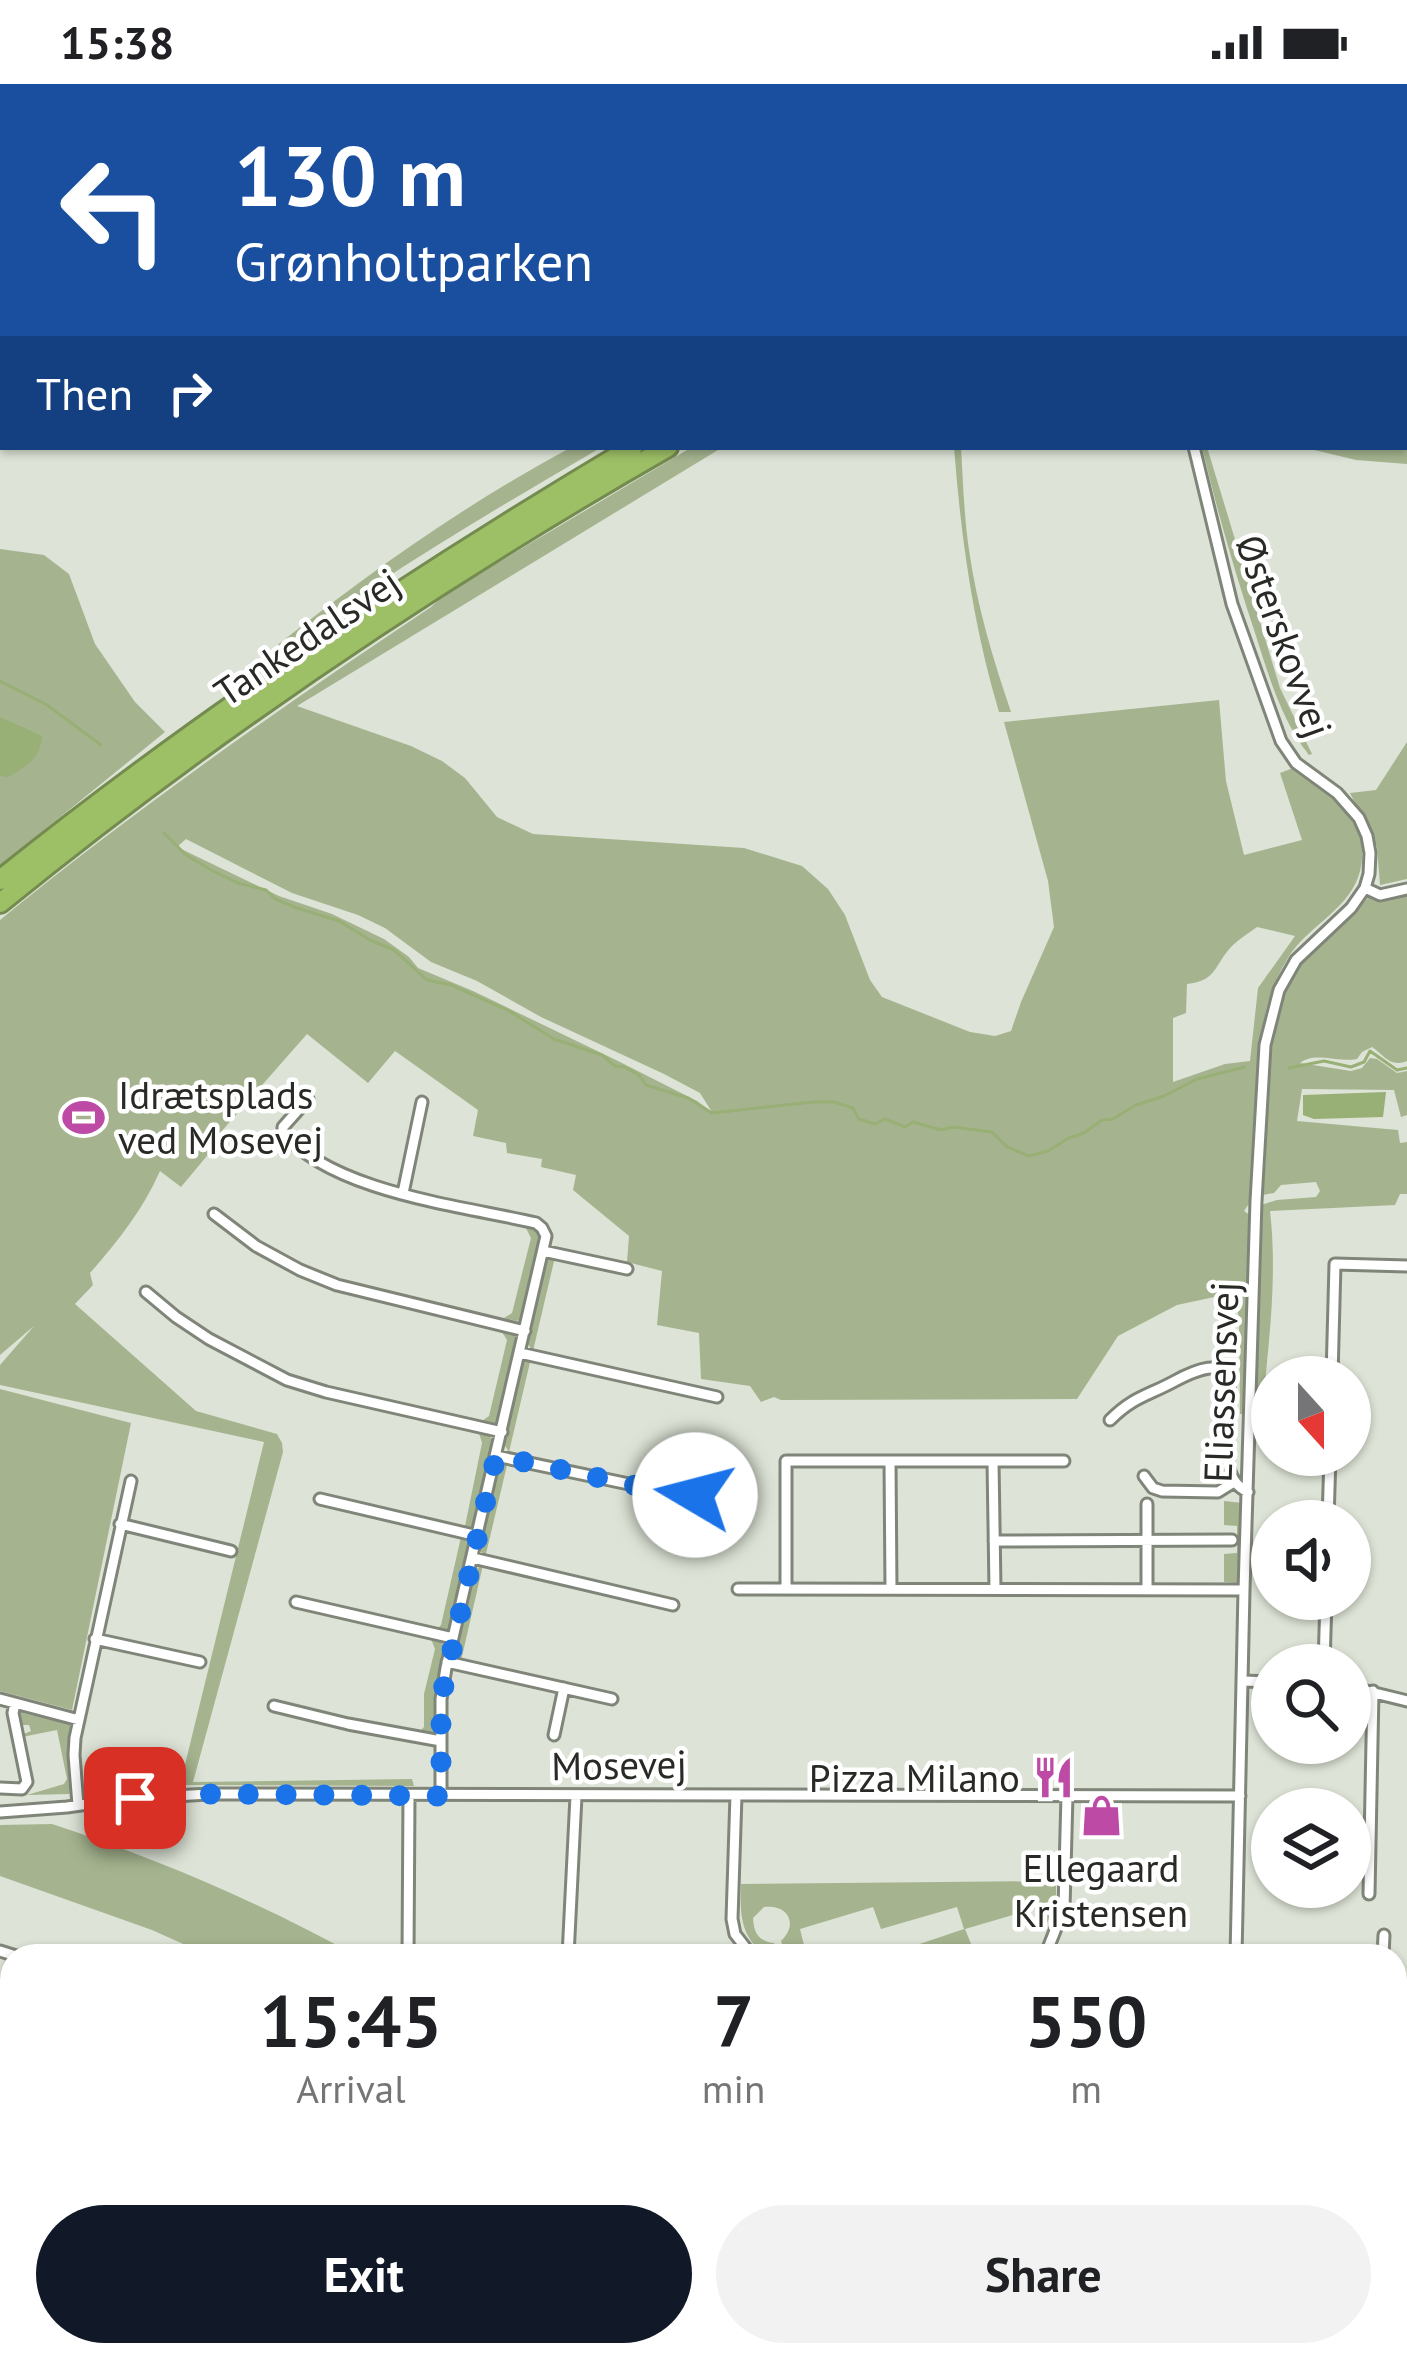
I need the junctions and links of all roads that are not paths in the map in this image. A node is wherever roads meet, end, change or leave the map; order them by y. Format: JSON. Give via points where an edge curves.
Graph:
{"nodes":[{"id":1,"x":628,"y":450,"type":"edge"},
{"id":2,"x":663,"y":450,"type":"edge"},
{"id":3,"x":1195,"y":450,"type":"edge"},
{"id":4,"x":0,"y":880,"type":"edge"},
{"id":5,"x":1365,"y":888,"type":"junction"},
{"id":6,"x":1407,"y":889,"type":"edge"},
{"id":7,"x":0,"y":904,"type":"edge"},
{"id":8,"x":308,"y":1100,"type":"dead end"},
{"id":9,"x":422,"y":1102,"type":"dead end"},
{"id":10,"x":403,"y":1193,"type":"junction"},
{"id":11,"x":214,"y":1214,"type":"dead end"},
{"id":12,"x":543,"y":1251,"type":"junction"},
{"id":13,"x":1407,"y":1266,"type":"edge"},
{"id":14,"x":627,"y":1269,"type":"dead end"},
{"id":15,"x":146,"y":1292,"type":"dead end"},
{"id":16,"x":525,"y":1331,"type":"junction"},
{"id":17,"x":520,"y":1353,"type":"junction"},
{"id":18,"x":1333,"y":1356,"type":"edge"},
{"id":19,"x":717,"y":1397,"type":"dead end"},
{"id":20,"x":1110,"y":1420,"type":"dead end"},
{"id":21,"x":502,"y":1432,"type":"junction"},
{"id":22,"x":496,"y":1456,"type":"junction"},
{"id":23,"x":890,"y":1461,"type":"junction"},
{"id":24,"x":993,"y":1461,"type":"junction"},
{"id":25,"x":1064,"y":1462,"type":"dead end"},
{"id":26,"x":1144,"y":1476,"type":"dead end"},
{"id":27,"x":131,"y":1480,"type":"dead end"},
{"id":28,"x":1234,"y":1482,"type":"junction"},
{"id":29,"x":700,"y":1491,"type":"dead end"},
{"id":30,"x":1249,"y":1492,"type":"junction"},
{"id":31,"x":320,"y":1498,"type":"dead end"},
{"id":32,"x":1147,"y":1504,"type":"dead end"},
{"id":33,"x":121,"y":1524,"type":"junction"},
{"id":34,"x":478,"y":1536,"type":"junction"},
{"id":35,"x":994,"y":1540,"type":"junction"},
{"id":36,"x":1147,"y":1540,"type":"junction"},
{"id":37,"x":1232,"y":1540,"type":"dead end"},
{"id":38,"x":231,"y":1551,"type":"dead end"},
{"id":39,"x":473,"y":1558,"type":"junction"},
{"id":40,"x":738,"y":1588,"type":"dead end"},
{"id":41,"x":786,"y":1589,"type":"junction"},
{"id":42,"x":891,"y":1589,"type":"junction"},
{"id":43,"x":995,"y":1589,"type":"junction"},
{"id":44,"x":1147,"y":1590,"type":"junction"},
{"id":45,"x":1244,"y":1590,"type":"junction"},
{"id":46,"x":296,"y":1602,"type":"dead end"},
{"id":47,"x":674,"y":1605,"type":"dead end"},
{"id":48,"x":454,"y":1638,"type":"junction"},
{"id":49,"x":95,"y":1639,"type":"junction"},
{"id":50,"x":200,"y":1662,"type":"dead end"},
{"id":51,"x":447,"y":1662,"type":"junction"},
{"id":52,"x":1243,"y":1681,"type":"junction"},
{"id":53,"x":1251,"y":1681,"type":"edge"},
{"id":54,"x":564,"y":1688,"type":"junction"},
{"id":55,"x":1373,"y":1691,"type":"joint"},
{"id":56,"x":612,"y":1699,"type":"dead end"},
{"id":57,"x":0,"y":1700,"type":"edge"},
{"id":58,"x":1407,"y":1701,"type":"edge"},
{"id":59,"x":15,"y":1703,"type":"junction"},
{"id":60,"x":274,"y":1706,"type":"dead end"},
{"id":61,"x":79,"y":1720,"type":"junction"},
{"id":62,"x":554,"y":1735,"type":"dead end"},
{"id":63,"x":441,"y":1742,"type":"junction"},
{"id":64,"x":0,"y":1788,"type":"edge"},
{"id":65,"x":1371,"y":1792,"type":"edge"},
{"id":66,"x":736,"y":1795,"type":"junction"},
{"id":67,"x":1067,"y":1795,"type":"junction"},
{"id":68,"x":409,"y":1796,"type":"junction"},
{"id":69,"x":441,"y":1796,"type":"junction"},
{"id":70,"x":576,"y":1796,"type":"junction"},
{"id":71,"x":1240,"y":1796,"type":"junction"},
{"id":72,"x":78,"y":1805,"type":"junction"},
{"id":73,"x":0,"y":1812,"type":"edge"},
{"id":74,"x":1384,"y":1935,"type":"dead end"},
{"id":75,"x":408,"y":1944,"type":"edge"},
{"id":76,"x":569,"y":1944,"type":"edge"},
{"id":77,"x":742,"y":1944,"type":"edge"},
{"id":78,"x":1050,"y":1944,"type":"edge"},
{"id":79,"x":1236,"y":1944,"type":"edge"},
{"id":80,"x":1384,"y":1944,"type":"edge"}],
"edges":[{"from":1,"to":4,"type":"highway","name":"Tankedalsvej","via":[[308,651]]},
{"from":2,"to":7,"type":"highway","name":"Tankedalsvej","via":[[374,628]]},
{"from":3,"to":5,"type":"street","name":"Østerskovvej","via":[[1232,604],[1281,741],[1359,818],[1370,853]]},
{"from":5,"to":6,"type":"street","via":[[1380,895]]},
{"from":5,"to":30,"type":"street","name":"Eliassensvej","via":[[1296,960],[1265,1045]]},
{"from":8,"to":10,"type":"street","via":[[283,1127],[287,1138],[349,1177]]},
{"from":9,"to":10,"type":"street"},
{"from":10,"to":12,"type":"street","via":[[536,1223],[546,1236]]},
{"from":11,"to":16,"type":"street","via":[[256,1246],[337,1286]]},
{"from":12,"to":14,"type":"street"},
{"from":12,"to":16,"type":"street"},
{"from":13,"to":18,"type":"street","via":[[1335,1264]]},
{"from":15,"to":21,"type":"street","via":[[209,1339],[287,1380]]},
{"from":16,"to":17,"type":"street"},
{"from":17,"to":19,"type":"street"},
{"from":17,"to":21,"type":"street"},
{"from":20,"to":28,"type":"street","via":[[1193,1370],[1223,1370]]},
{"from":21,"to":22,"type":"street"},
{"from":22,"to":29,"type":"street"},
{"from":22,"to":34,"type":"street"},
{"from":23,"to":24,"type":"street"},
{"from":23,"to":41,"type":"street","via":[[786,1461]]},
{"from":23,"to":42,"type":"street"},
{"from":24,"to":25,"type":"street"},
{"from":24,"to":35,"type":"street"},
{"from":26,"to":28,"type":"street","via":[[1154,1488],[1180,1492],[1218,1492]]},
{"from":27,"to":33,"type":"street"},
{"from":28,"to":30,"type":"street"},
{"from":30,"to":45,"type":"street","name":"Eliassensvej"},
{"from":31,"to":34,"type":"street"},
{"from":32,"to":36,"type":"street"},
{"from":33,"to":38,"type":"street"},
{"from":33,"to":49,"type":"street"},
{"from":34,"to":39,"type":"street"},
{"from":35,"to":36,"type":"street"},
{"from":35,"to":43,"type":"street"},
{"from":36,"to":37,"type":"street"},
{"from":36,"to":44,"type":"street"},
{"from":39,"to":47,"type":"street"},
{"from":39,"to":48,"type":"street"},
{"from":40,"to":41,"type":"street"},
{"from":41,"to":42,"type":"street"},
{"from":42,"to":43,"type":"street"},
{"from":43,"to":44,"type":"street"},
{"from":44,"to":45,"type":"street"},
{"from":45,"to":52,"type":"street","name":"Eliassensvej"},
{"from":46,"to":48,"type":"street"},
{"from":48,"to":51,"type":"street"},
{"from":49,"to":50,"type":"street"},
{"from":49,"to":61,"type":"street"},
{"from":51,"to":54,"type":"street"},
{"from":51,"to":63,"type":"street"},
{"from":52,"to":53,"type":"street"},
{"from":52,"to":71,"type":"street","name":"Eliassensvej"},
{"from":54,"to":56,"type":"street"},
{"from":54,"to":62,"type":"street"},
{"from":55,"to":58,"type":"street"},
{"from":55,"to":65,"type":"street"},
{"from":57,"to":59,"type":"street"},
{"from":59,"to":61,"type":"street"},
{"from":59,"to":64,"type":"street","via":[[27,1782]]},
{"from":60,"to":63,"type":"street"},
{"from":61,"to":72,"type":"street"},
{"from":63,"to":69,"type":"street"},
{"from":66,"to":67,"type":"street","name":"Mosevej"},
{"from":66,"to":70,"type":"street","name":"Mosevej"},
{"from":66,"to":77,"type":"street","via":[[731,1918]]},
{"from":67,"to":71,"type":"street","name":"Mosevej"},
{"from":67,"to":78,"type":"street","via":[[1064,1908]]},
{"from":68,"to":69,"type":"street","name":"Mosevej"},
{"from":68,"to":72,"type":"street","name":"Mosevej","via":[[209,1794]]},
{"from":68,"to":75,"type":"street"},
{"from":69,"to":70,"type":"street","name":"Mosevej"},
{"from":70,"to":76,"type":"street"},
{"from":71,"to":79,"type":"street","name":"Eliassensvej"},
{"from":72,"to":73,"type":"street","name":"Mosevej"},
{"from":74,"to":80,"type":"street"}]}
